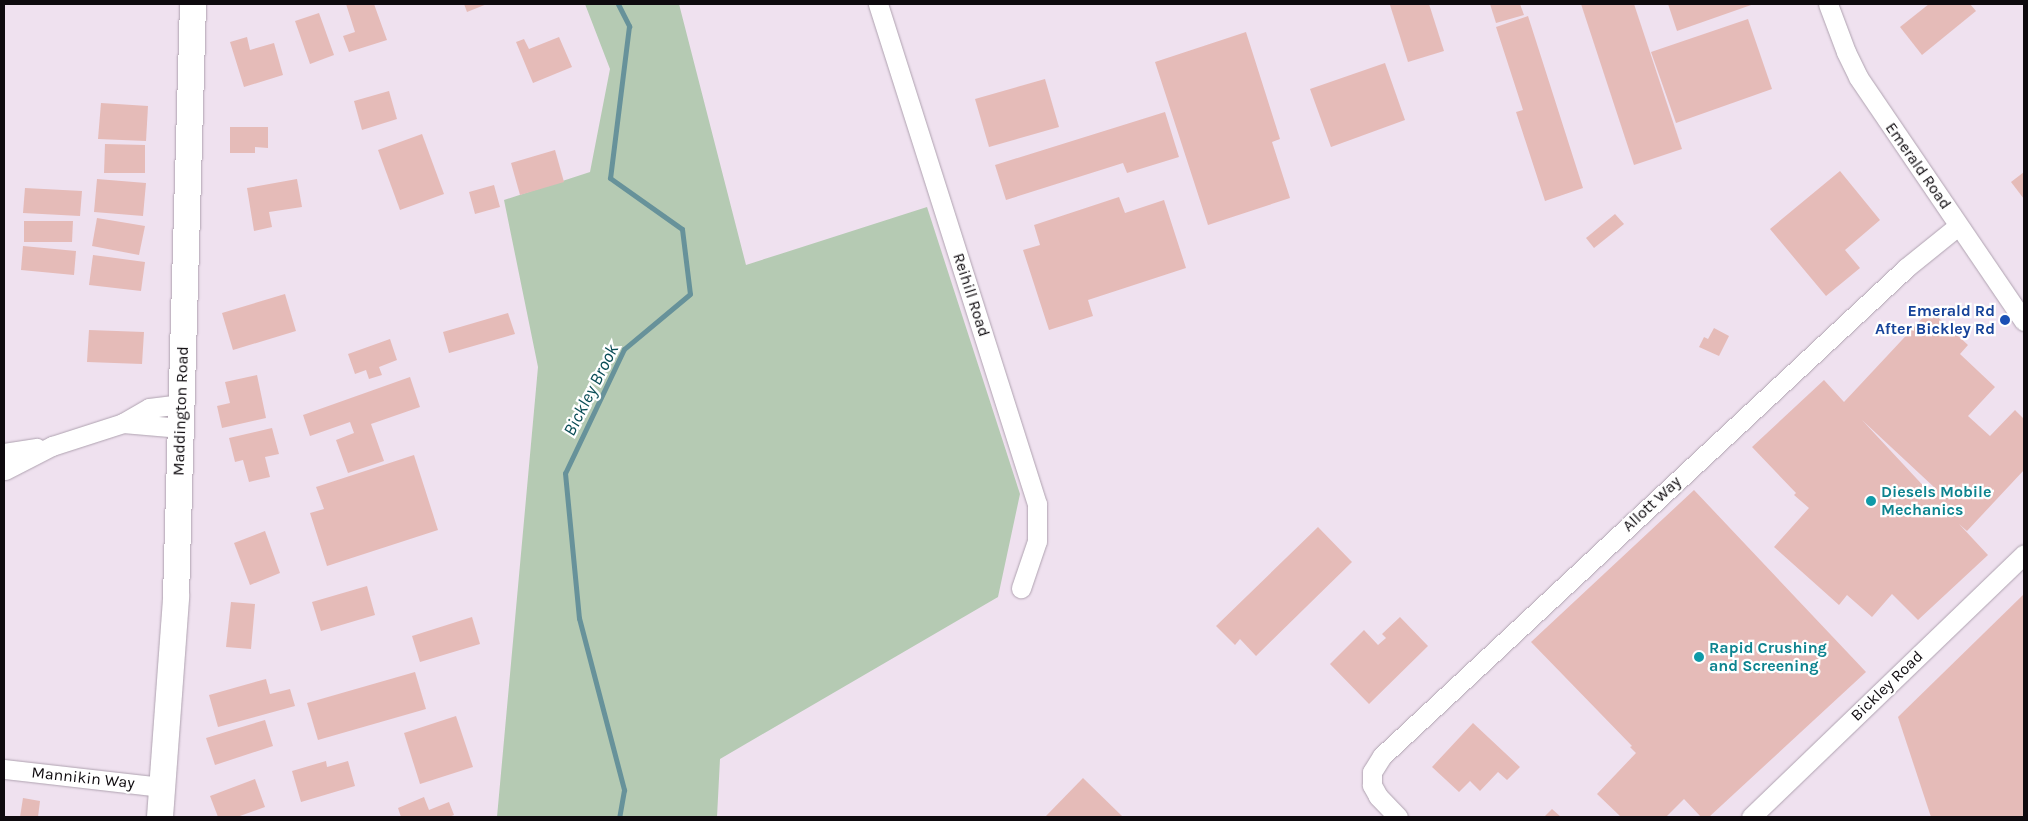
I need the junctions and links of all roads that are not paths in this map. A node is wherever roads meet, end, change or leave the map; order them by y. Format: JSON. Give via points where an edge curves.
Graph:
{"nodes":[{"id":1,"x":194,"y":4,"type":"edge"},
{"id":2,"x":878,"y":4,"type":"edge"},
{"id":3,"x":1828,"y":4,"type":"edge"},
{"id":4,"x":1958,"y":226,"type":"junction"},
{"id":5,"x":2024,"y":320,"type":"edge"},
{"id":6,"x":181,"y":416,"type":"junction"},
{"id":7,"x":4,"y":463,"type":"edge"},
{"id":8,"x":2024,"y":554,"type":"edge"},
{"id":9,"x":1021,"y":588,"type":"dead end"},
{"id":10,"x":4,"y":769,"type":"edge"},
{"id":11,"x":163,"y":787,"type":"junction"},
{"id":12,"x":160,"y":817,"type":"edge"},
{"id":13,"x":1398,"y":817,"type":"edge"},
{"id":14,"x":1751,"y":817,"type":"edge"}],
"edges":[{"from":1,"to":6,"type":"main road","name":"Maddington Road"},
{"from":2,"to":9,"type":"street","name":"Reihill Road","via":[[1037,504],[1036,541]]},
{"from":3,"to":4,"type":"street","name":"Emerald Road","via":[[1858,77]]},
{"from":4,"to":5,"type":"street","name":"Emerald Road"},
{"from":4,"to":13,"type":"street","name":"Allott Way","via":[[1906,268],[1382,756],[1372,772],[1372,785]]},
{"from":6,"to":7,"type":"street","via":[[149,408],[123,423]]},
{"from":6,"to":11,"type":"main road","name":"Maddington Road","via":[[176,597]]},
{"from":8,"to":14,"type":"street","name":"Bickley Road"},
{"from":10,"to":11,"type":"street","name":"Mannikin Way"},
{"from":11,"to":12,"type":"main road","name":"Maddington Road"}]}
